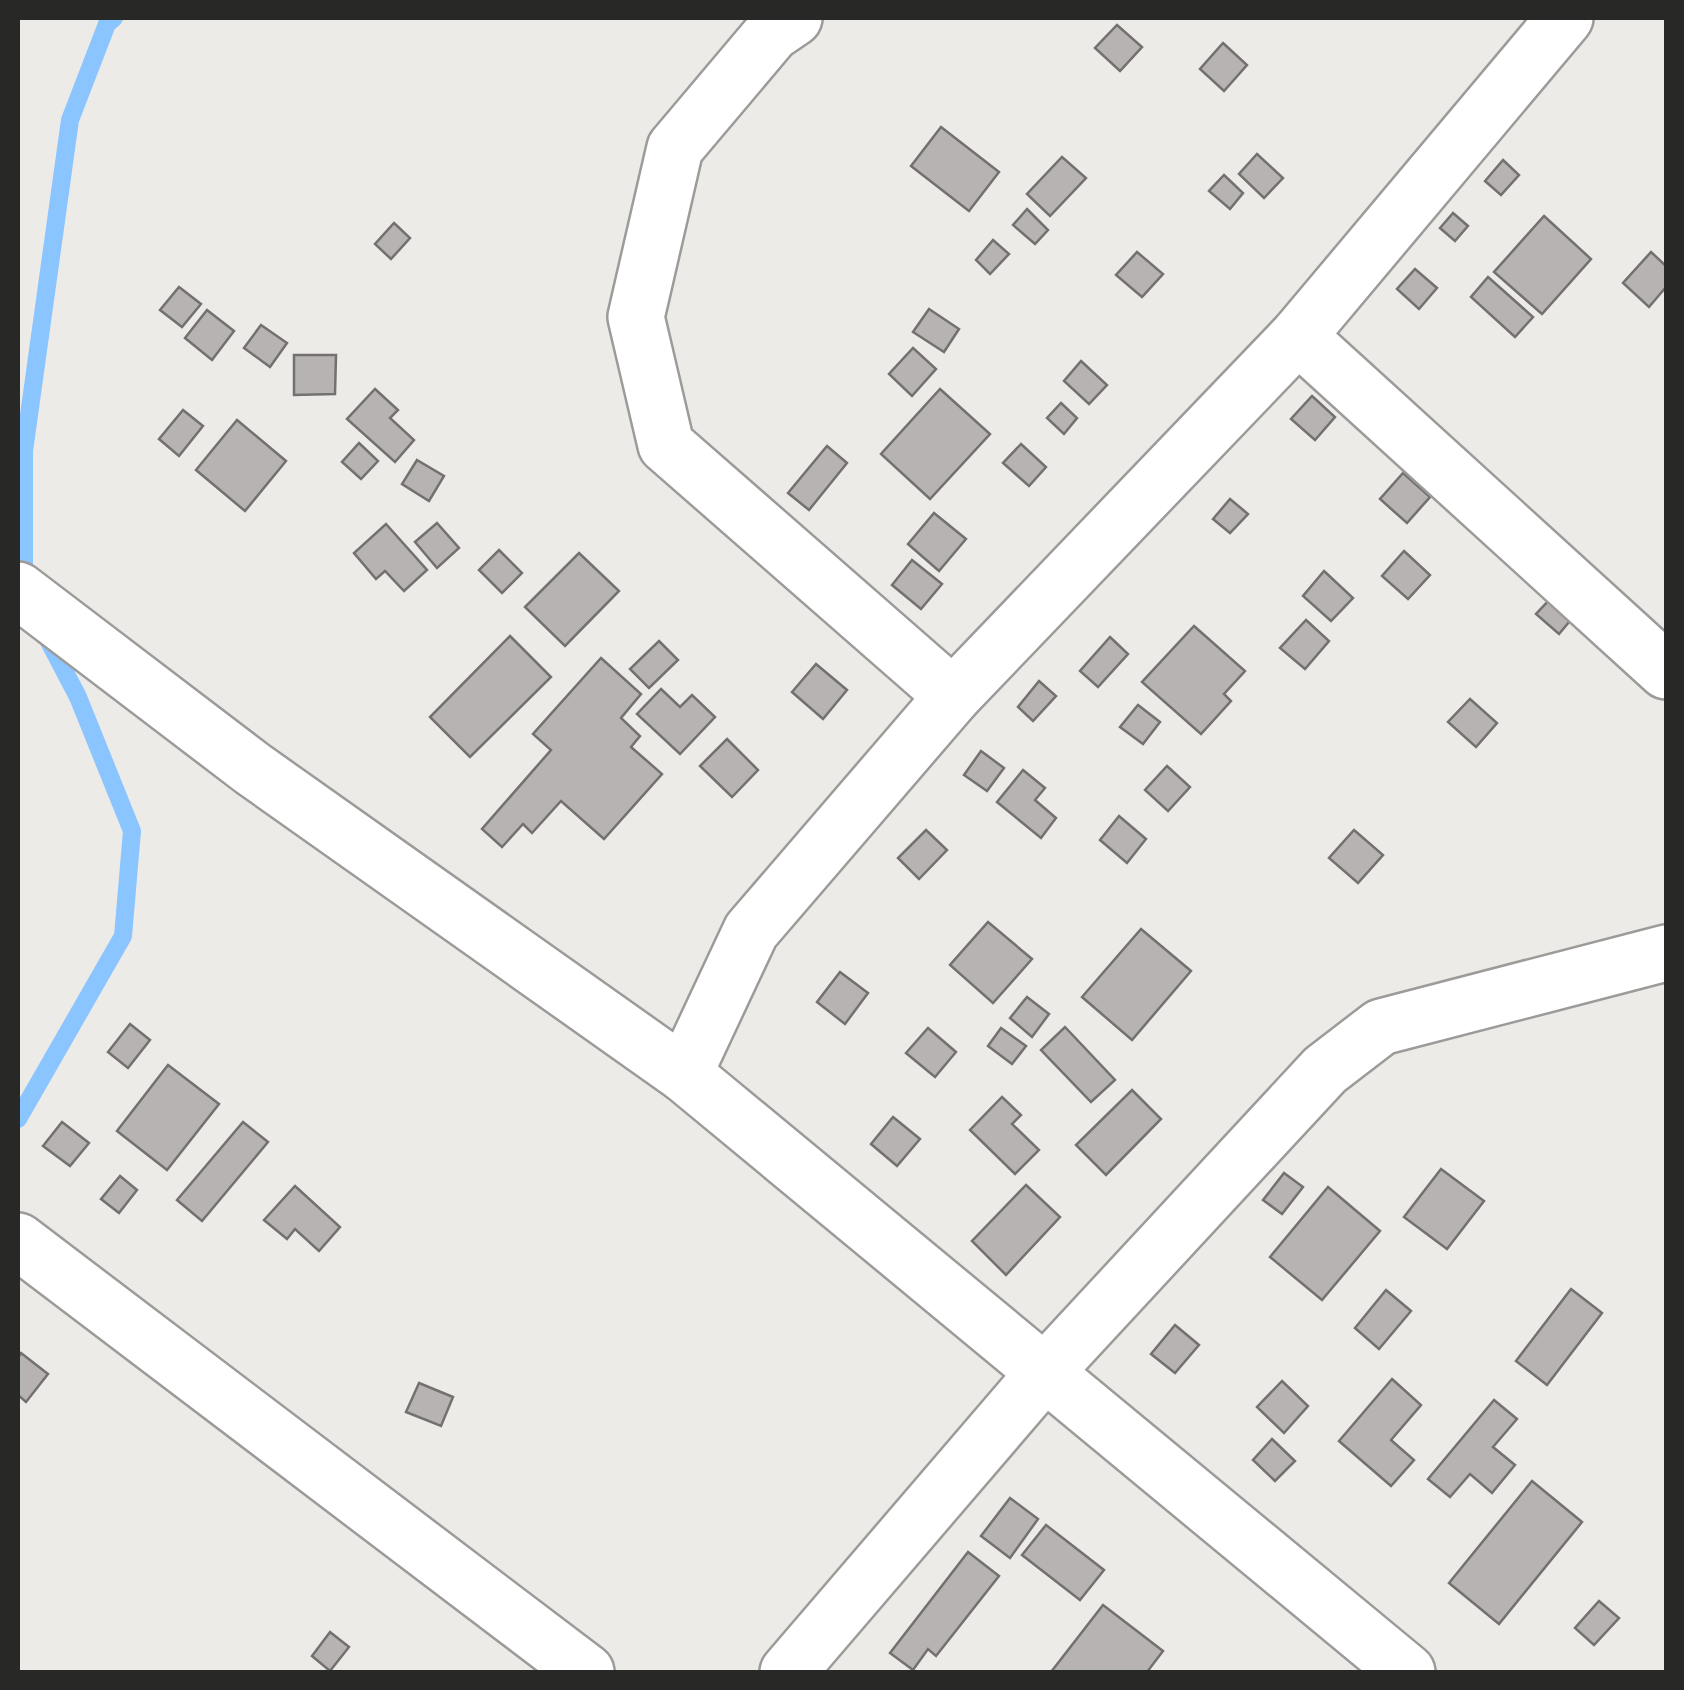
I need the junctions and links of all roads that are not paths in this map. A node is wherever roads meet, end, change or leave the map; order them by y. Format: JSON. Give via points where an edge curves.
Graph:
{"nodes":[{"id":1,"x":794,"y":18,"type":"edge"},
{"id":2,"x":1565,"y":18,"type":"edge"},
{"id":3,"x":1298,"y":336,"type":"junction"},
{"id":4,"x":18,"y":590,"type":"edge"},
{"id":5,"x":1666,"y":672,"type":"edge"},
{"id":6,"x":954,"y":696,"type":"junction"},
{"id":7,"x":1666,"y":953,"type":"edge"},
{"id":8,"x":684,"y":1074,"type":"junction"},
{"id":9,"x":18,"y":1241,"type":"edge"},
{"id":10,"x":1045,"y":1372,"type":"junction"},
{"id":11,"x":586,"y":1672,"type":"edge"},
{"id":12,"x":788,"y":1672,"type":"edge"},
{"id":13,"x":1407,"y":1672,"type":"edge"}],
"edges":[{"from":1,"to":6,"type":"street","via":[[772,33],[675,148],[636,317],[640,335],[666,445]]},
{"from":2,"to":3,"type":"street"},
{"from":3,"to":5,"type":"street"},
{"from":3,"to":6,"type":"street"},
{"from":4,"to":8,"type":"street","via":[[253,769]]},
{"from":6,"to":8,"type":"street","via":[[750,930]]},
{"from":7,"to":10,"type":"street","via":[[1381,1028],[1325,1070]]},
{"from":8,"to":10,"type":"street"},
{"from":9,"to":11,"type":"street"},
{"from":10,"to":12,"type":"street"},
{"from":10,"to":13,"type":"street"}]}
